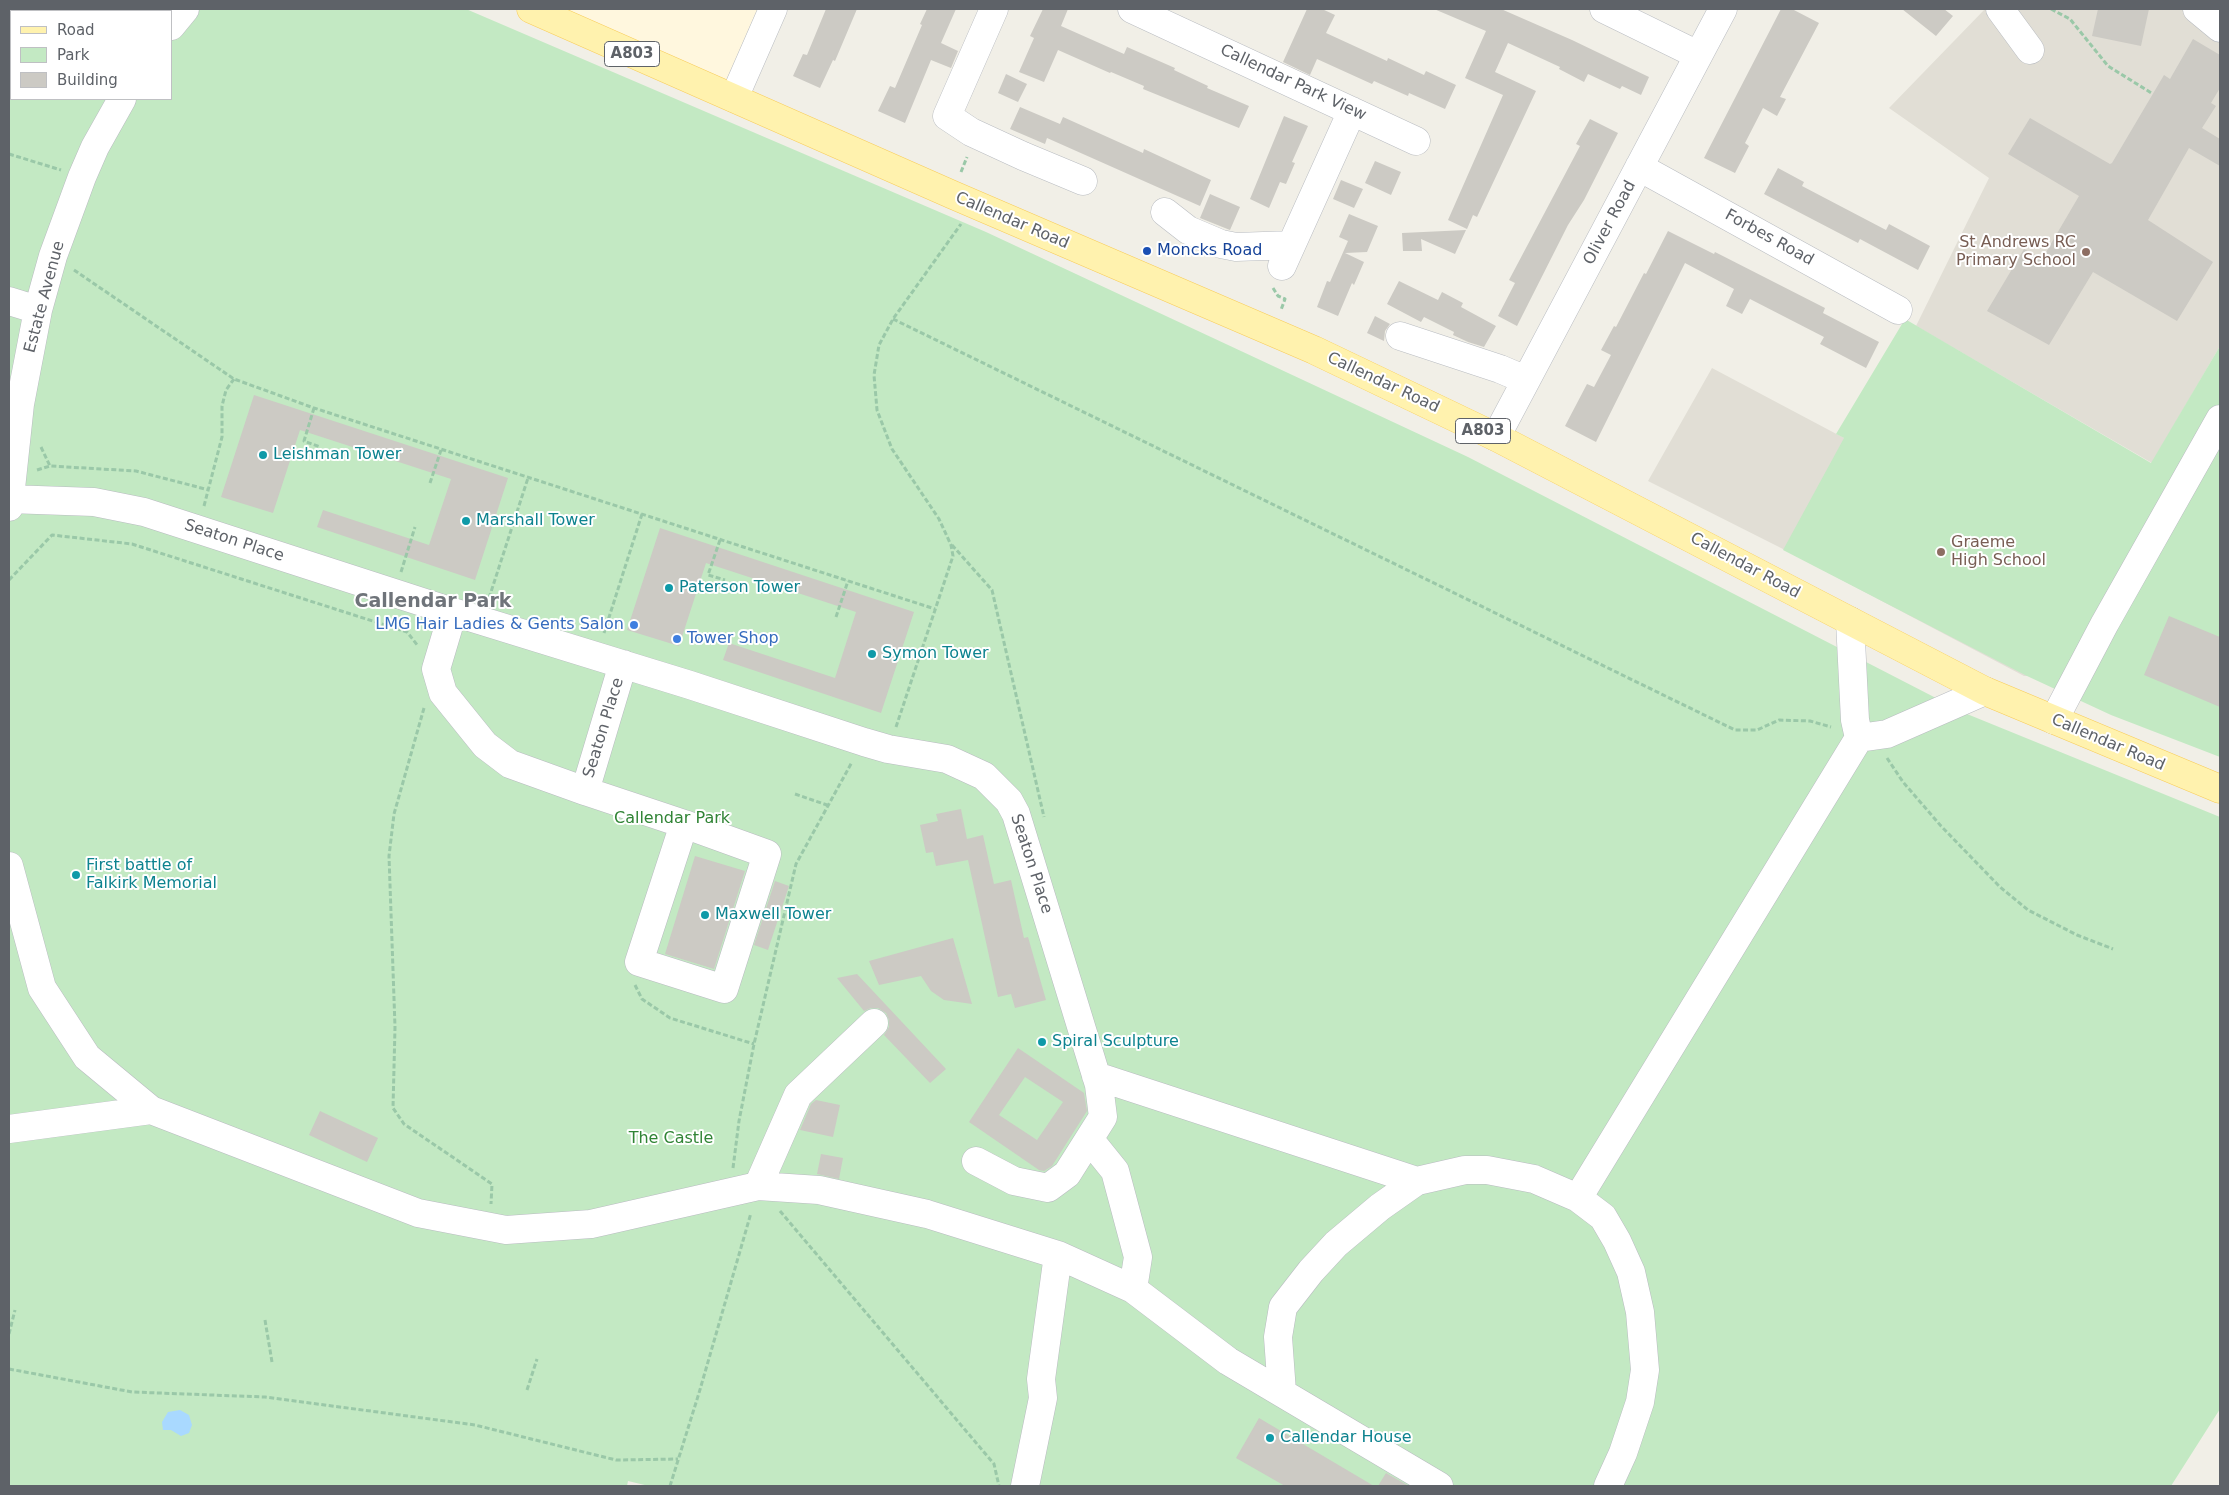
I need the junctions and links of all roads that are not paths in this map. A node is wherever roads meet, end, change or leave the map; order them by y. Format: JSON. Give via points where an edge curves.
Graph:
{"nodes":[{"id":1,"x":184,"y":9,"type":"edge"},
{"id":2,"x":531,"y":9,"type":"edge"},
{"id":3,"x":773,"y":9,"type":"edge"},
{"id":4,"x":994,"y":9,"type":"edge"},
{"id":5,"x":1132,"y":9,"type":"edge"},
{"id":6,"x":1604,"y":9,"type":"edge"},
{"id":7,"x":1723,"y":9,"type":"edge"},
{"id":8,"x":2000,"y":9,"type":"edge"},
{"id":9,"x":2198,"y":9,"type":"edge"},
{"id":10,"x":1173,"y":17,"type":"edge"},
{"id":11,"x":172,"y":25,"type":"edge"},
{"id":12,"x":2220,"y":28,"type":"edge"},
{"id":13,"x":2030,"y":50,"type":"dead end"},
{"id":14,"x":1698,"y":54,"type":"junction"},
{"id":15,"x":734,"y":98,"type":"junction"},
{"id":16,"x":121,"y":100,"type":"edge"},
{"id":17,"x":1352,"y":111,"type":"junction"},
{"id":18,"x":1416,"y":141,"type":"dead end"},
{"id":19,"x":1639,"y":166,"type":"junction"},
{"id":20,"x":1083,"y":181,"type":"dead end"},
{"id":21,"x":1165,"y":212,"type":"dead end"},
{"id":22,"x":9,"y":301,"type":"edge"},
{"id":23,"x":38,"y":310,"type":"junction"},
{"id":24,"x":1898,"y":310,"type":"dead end"},
{"id":25,"x":1400,"y":336,"type":"dead end"},
{"id":26,"x":1526,"y":380,"type":"junction"},
{"id":27,"x":2220,"y":420,"type":"edge"},
{"id":28,"x":1496,"y":437,"type":"junction"},
{"id":29,"x":10,"y":489,"type":"edge"},
{"id":30,"x":9,"y":507,"type":"edge"},
{"id":31,"x":454,"y":612,"type":"junction"},
{"id":32,"x":1850,"y":621,"type":"junction"},
{"id":33,"x":623,"y":664,"type":"junction"},
{"id":34,"x":1985,"y":691,"type":"junction"},
{"id":35,"x":2054,"y":720,"type":"junction"},
{"id":36,"x":1866,"y":737,"type":"junction"},
{"id":37,"x":2220,"y":789,"type":"edge"},
{"id":38,"x":585,"y":791,"type":"junction"},
{"id":39,"x":684,"y":824,"type":"junction"},
{"id":40,"x":9,"y":866,"type":"edge"},
{"id":41,"x":874,"y":1022,"type":"dead end"},
{"id":42,"x":1096,"y":1076,"type":"junction"},
{"id":43,"x":151,"y":1110,"type":"junction"},
{"id":44,"x":9,"y":1129,"type":"edge"},
{"id":45,"x":1090,"y":1140,"type":"junction"},
{"id":46,"x":976,"y":1161,"type":"dead end"},
{"id":47,"x":1417,"y":1181,"type":"junction"},
{"id":48,"x":758,"y":1186,"type":"junction"},
{"id":49,"x":1578,"y":1198,"type":"junction"},
{"id":50,"x":1058,"y":1256,"type":"junction"},
{"id":51,"x":1133,"y":1289,"type":"junction"},
{"id":52,"x":1282,"y":1392,"type":"junction"},
{"id":53,"x":1025,"y":1486,"type":"edge"},
{"id":54,"x":1439,"y":1486,"type":"edge"},
{"id":55,"x":1608,"y":1486,"type":"edge"}],
"edges":[{"from":1,"to":11,"type":"street"},
{"from":2,"to":15,"type":"main road","name":"Callendar Road","number":"A803"},
{"from":3,"to":15,"type":"street"},
{"from":4,"to":20,"type":"street","via":[[947,116],[971,132]]},
{"from":5,"to":10,"type":"street","name":"Callendar Park View"},
{"from":6,"to":14,"type":"street"},
{"from":7,"to":14,"type":"street","name":"Oliver Road"},
{"from":8,"to":13,"type":"street"},
{"from":9,"to":12,"type":"street"},
{"from":10,"to":17,"type":"street","name":"Callendar Park View"},
{"from":14,"to":19,"type":"street","name":"Oliver Road"},
{"from":15,"to":28,"type":"main road","name":"Callendar Road","number":"A803","via":[[1272,333]]},
{"from":16,"to":23,"type":"street","name":"Estate Avenue","via":[[82,177],[53,256]]},
{"from":17,"to":18,"type":"street","name":"Callendar Park View"},
{"from":17,"to":21,"type":"street","via":[[1286,256],[1221,244],[1188,230]]},
{"from":19,"to":24,"type":"street","name":"Forbes Road"},
{"from":19,"to":26,"type":"street","name":"Oliver Road"},
{"from":22,"to":23,"type":"street"},
{"from":23,"to":29,"type":"street","name":"Estate Avenue","via":[[20,404]]},
{"from":25,"to":26,"type":"street"},
{"from":26,"to":28,"type":"street","name":"Oliver Road"},
{"from":27,"to":35,"type":"street"},
{"from":28,"to":32,"type":"main road","name":"Callendar Road","number":"A803"},
{"from":29,"to":30,"type":"street","name":"Estate Avenue"},
{"from":29,"to":31,"type":"street","name":"Seaton Place","via":[[144,512]]},
{"from":31,"to":33,"type":"street","name":"Seaton Place"},
{"from":31,"to":38,"type":"street","name":"Seaton Place","via":[[436,669],[443,693],[485,745],[510,764]]},
{"from":32,"to":34,"type":"main road","name":"Callendar Road","number":"A803"},
{"from":32,"to":36,"type":"street","via":[[1855,720]]},
{"from":33,"to":38,"type":"street","name":"Seaton Place"},
{"from":33,"to":42,"type":"street","name":"Seaton Place","via":[[876,746],[947,759],[984,776],[1009,801],[1016,814]]},
{"from":34,"to":35,"type":"main road","name":"Callendar Road","number":"A803"},
{"from":34,"to":36,"type":"street","via":[[1887,734]]},
{"from":35,"to":37,"type":"main road","name":"Callendar Road","number":"A803"},
{"from":36,"to":49,"type":"street"},
{"from":38,"to":39,"type":"street","name":"Seaton Place"},
{"from":39,"to":39,"type":"street","name":"Seaton Place","via":[[639,962],[724,990],[767,854]]},
{"from":40,"to":43,"type":"street","via":[[42,988],[88,1057]]},
{"from":41,"to":48,"type":"street","via":[[798,1095]]},
{"from":42,"to":45,"type":"street","name":"Seaton Place","via":[[1103,1117]]},
{"from":42,"to":47,"type":"street"},
{"from":43,"to":44,"type":"street"},
{"from":43,"to":48,"type":"street","via":[[418,1213],[506,1230],[591,1224]]},
{"from":45,"to":46,"type":"street","name":"Seaton Place","via":[[1067,1174],[1048,1188],[1014,1181]]},
{"from":45,"to":51,"type":"street","via":[[1114,1171],[1138,1257]]},
{"from":47,"to":49,"type":"street","via":[[1465,1170],[1487,1170],[1534,1179]]},
{"from":47,"to":52,"type":"street","via":[[1336,1244],[1310,1271],[1283,1307],[1278,1337]]},
{"from":48,"to":50,"type":"street","via":[[819,1190],[927,1214]]},
{"from":49,"to":55,"type":"street","via":[[1603,1218],[1617,1241],[1631,1272],[1640,1312],[1645,1370],[1640,1402]]},
{"from":50,"to":51,"type":"street"},
{"from":50,"to":53,"type":"street","via":[[1041,1379],[1043,1398]]},
{"from":51,"to":52,"type":"street","via":[[1228,1361]]},
{"from":52,"to":54,"type":"street"}]}
